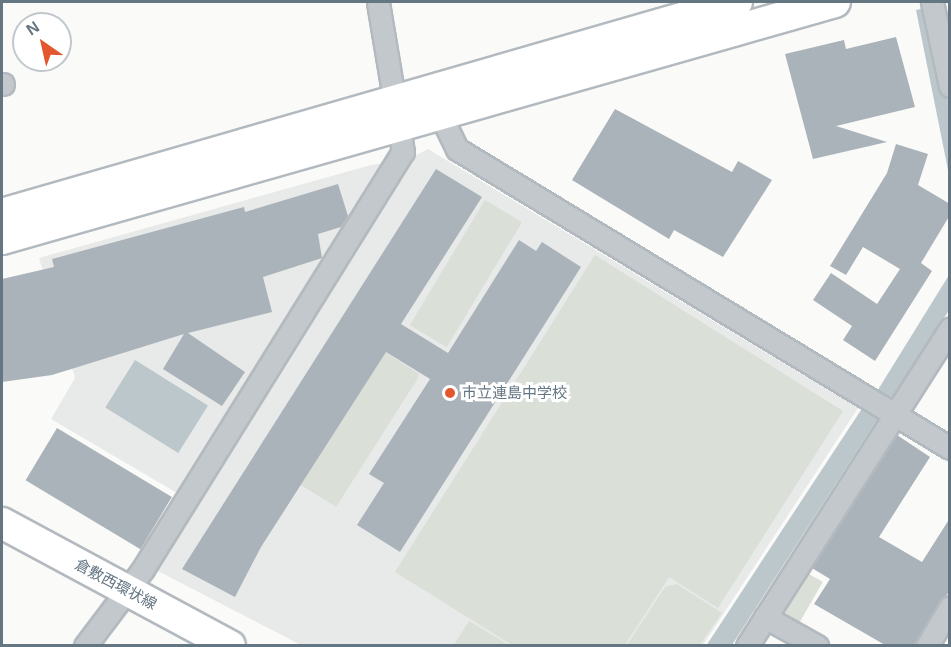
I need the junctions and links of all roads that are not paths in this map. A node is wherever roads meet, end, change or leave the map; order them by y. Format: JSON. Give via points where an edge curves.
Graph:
{"nodes":[{"id":1,"x":378,"y":2,"type":"edge"},
{"id":2,"x":737,"y":2,"type":"edge"},
{"id":3,"x":835,"y":2,"type":"edge"},
{"id":4,"x":932,"y":2,"type":"edge"},
{"id":5,"x":950,"y":86,"type":"edge"},
{"id":6,"x":397,"y":112,"type":"junction"},
{"id":7,"x":440,"y":114,"type":"junction"},
{"id":8,"x":2,"y":218,"type":"edge"},
{"id":9,"x":950,"y":328,"type":"edge"},
{"id":10,"x":892,"y":415,"type":"junction"},
{"id":11,"x":950,"y":448,"type":"edge"},
{"id":12,"x":2,"y":523,"type":"edge"},
{"id":13,"x":126,"y":590,"type":"junction"},
{"id":14,"x":950,"y":607,"type":"edge"},
{"id":15,"x":765,"y":617,"type":"junction"},
{"id":16,"x":85,"y":645,"type":"edge"},
{"id":17,"x":230,"y":645,"type":"edge"},
{"id":18,"x":747,"y":645,"type":"edge"},
{"id":19,"x":817,"y":645,"type":"edge"},
{"id":20,"x":927,"y":645,"type":"edge"}],
"edges":[{"from":1,"to":6,"type":"street"},
{"from":2,"to":6,"type":"street"},
{"from":3,"to":7,"type":"street"},
{"from":4,"to":5,"type":"street"},
{"from":6,"to":7,"type":"street"},
{"from":6,"to":8,"type":"street"},
{"from":6,"to":13,"type":"street","via":[[403,152]]},
{"from":7,"to":10,"type":"street","via":[[458,149]]},
{"from":9,"to":10,"type":"street"},
{"from":10,"to":11,"type":"street"},
{"from":10,"to":15,"type":"street"},
{"from":12,"to":13,"type":"street","name":"倉敷西環状線"},
{"from":13,"to":16,"type":"street"},
{"from":13,"to":17,"type":"street","name":"倉敷西環状線"},
{"from":14,"to":20,"type":"street"},
{"from":15,"to":18,"type":"street"},
{"from":15,"to":19,"type":"street"}]}
